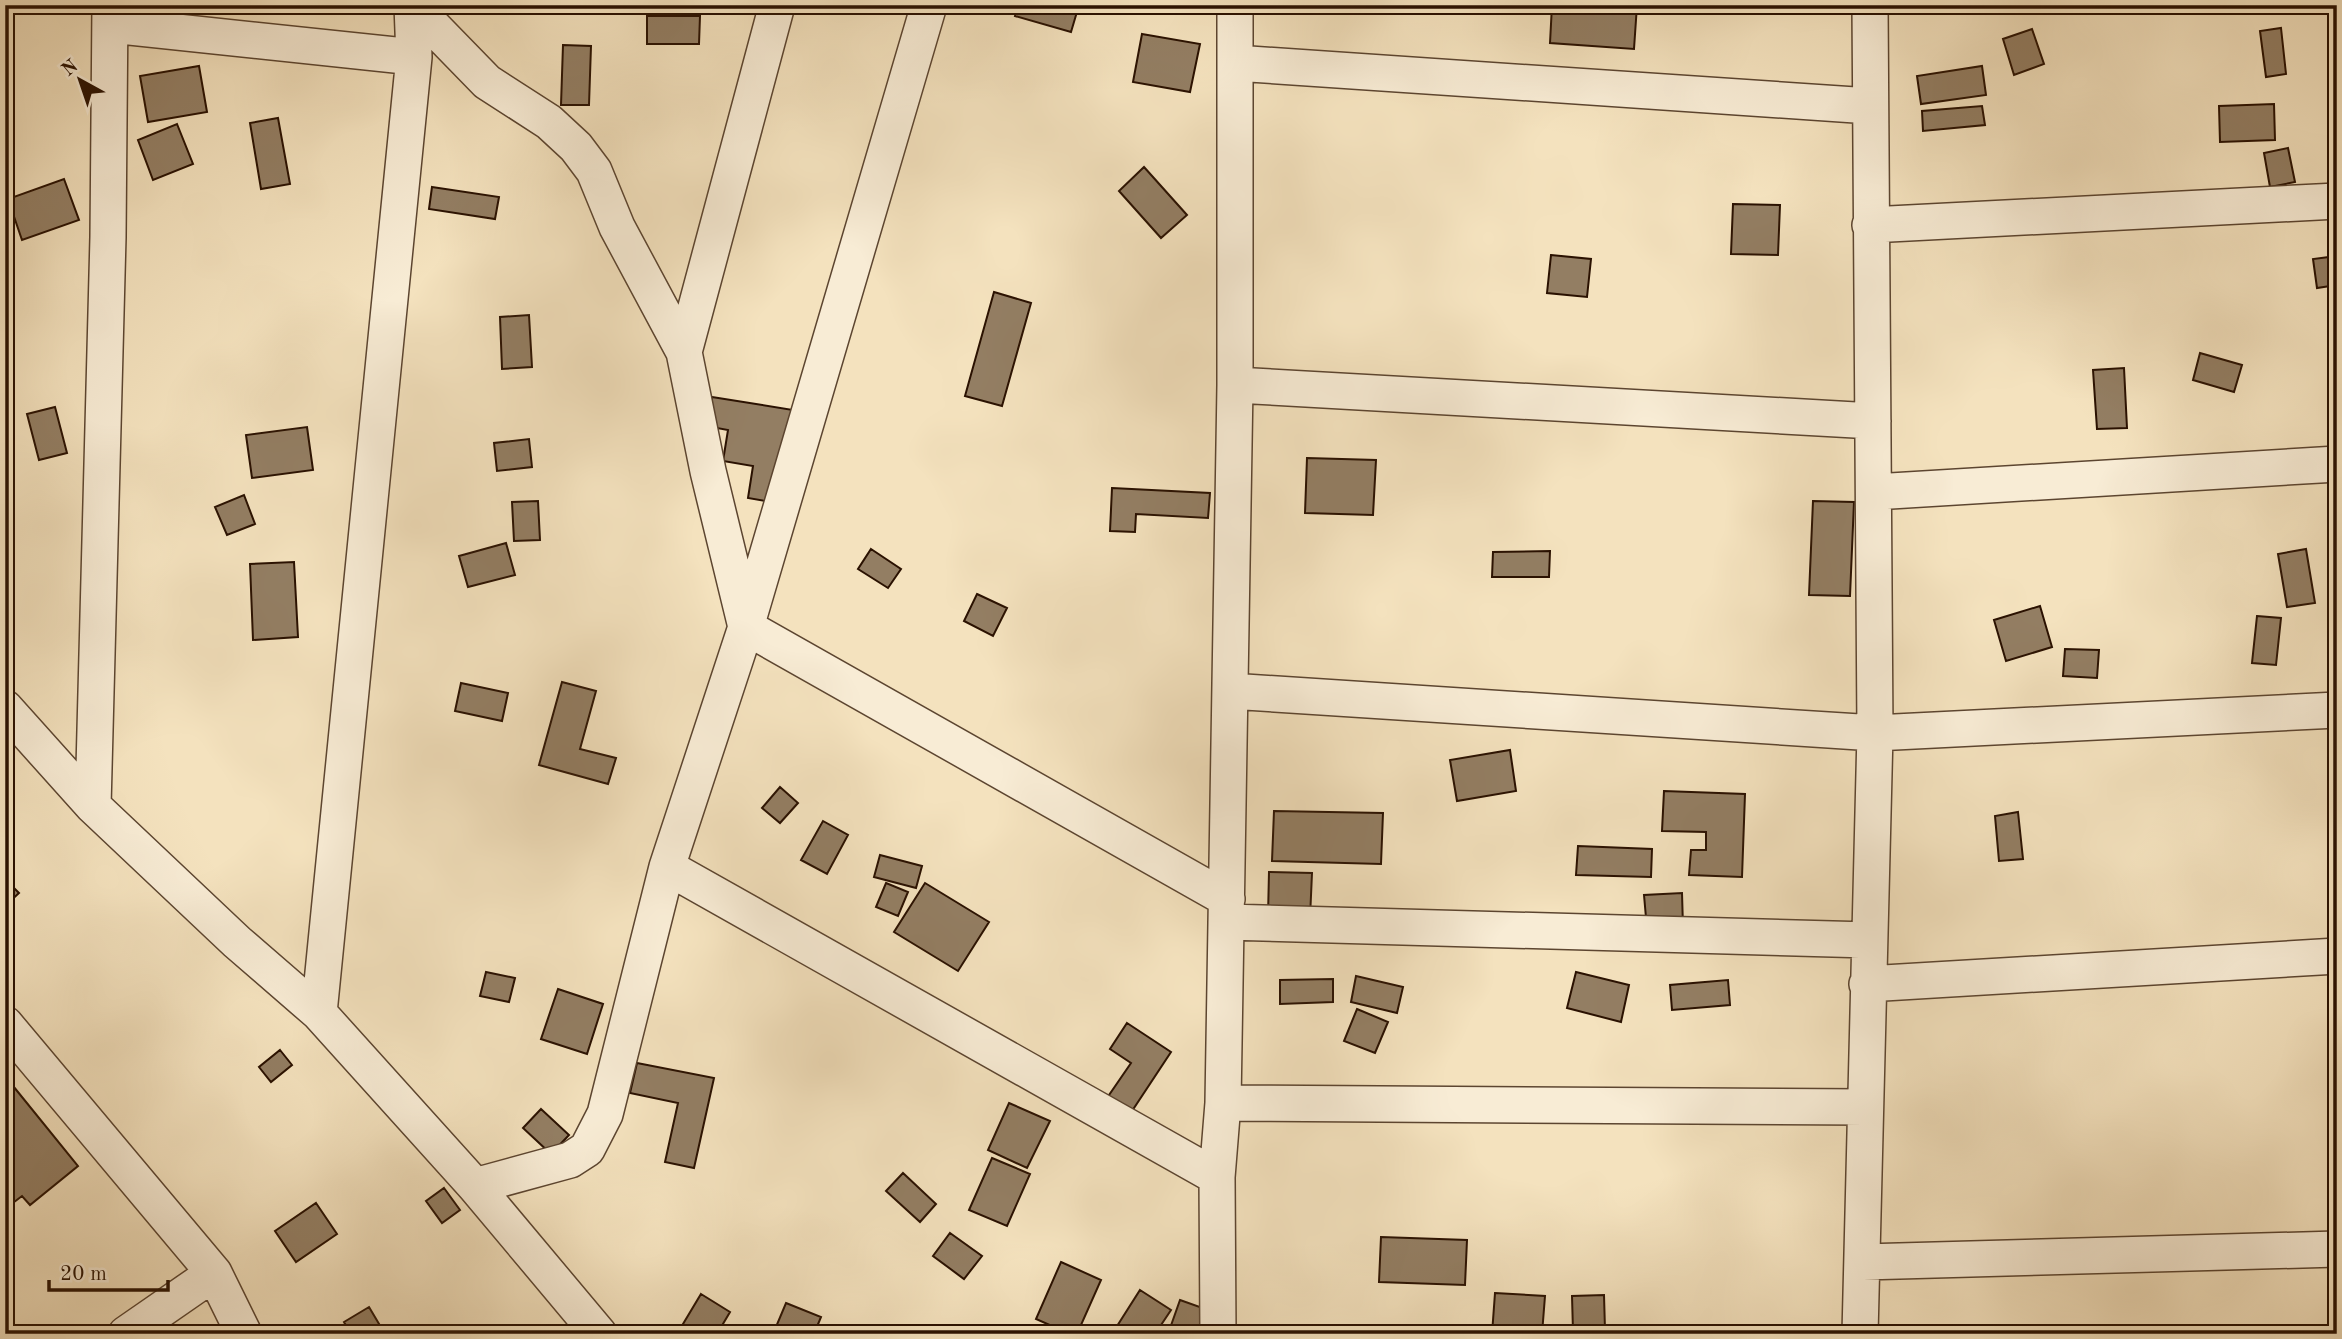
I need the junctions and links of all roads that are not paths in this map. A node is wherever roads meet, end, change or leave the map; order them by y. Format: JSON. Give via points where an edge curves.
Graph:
{"nodes":[{"id":1,"x":412,"y":5,"type":"edge"},
{"id":2,"x":776,"y":5,"type":"edge"},
{"id":3,"x":929,"y":5,"type":"edge"},
{"id":4,"x":1236,"y":5,"type":"edge"},
{"id":5,"x":1870,"y":5,"type":"edge"},
{"id":6,"x":111,"y":15,"type":"edge"},
{"id":7,"x":414,"y":57,"type":"junction"},
{"id":8,"x":1236,"y":64,"type":"junction"},
{"id":9,"x":1870,"y":106,"type":"junction"},
{"id":10,"x":2337,"y":201,"type":"edge"},
{"id":11,"x":1870,"y":225,"type":"junction"},
{"id":12,"x":684,"y":352,"type":"junction"},
{"id":13,"x":1235,"y":385,"type":"junction"},
{"id":14,"x":1873,"y":421,"type":"junction"},
{"id":15,"x":2337,"y":464,"type":"edge"},
{"id":16,"x":1874,"y":492,"type":"junction"},
{"id":17,"x":746,"y":627,"type":"junction"},
{"id":18,"x":1230,"y":691,"type":"junction"},
{"id":19,"x":5,"y":708,"type":"edge"},
{"id":20,"x":2337,"y":710,"type":"edge"},
{"id":21,"x":1875,"y":733,"type":"junction"},
{"id":22,"x":93,"y":806,"type":"junction"},
{"id":23,"x":667,"y":867,"type":"junction"},
{"id":24,"x":1226,"y":911,"type":"junction"},
{"id":25,"x":1868,"y":940,"type":"junction"},
{"id":26,"x":2337,"y":956,"type":"edge"},
{"id":27,"x":1867,"y":984,"type":"junction"},
{"id":28,"x":319,"y":1013,"type":"junction"},
{"id":29,"x":5,"y":1024,"type":"edge"},
{"id":30,"x":1223,"y":1103,"type":"junction"},
{"id":31,"x":1865,"y":1107,"type":"junction"},
{"id":32,"x":1217,"y":1177,"type":"junction"},
{"id":33,"x":475,"y":1186,"type":"junction"},
{"id":34,"x":2337,"y":1249,"type":"edge"},
{"id":35,"x":1863,"y":1262,"type":"junction"},
{"id":36,"x":214,"y":1273,"type":"junction"},
{"id":37,"x":126,"y":1334,"type":"edge"},
{"id":38,"x":244,"y":1334,"type":"edge"},
{"id":39,"x":599,"y":1334,"type":"edge"},
{"id":40,"x":1218,"y":1334,"type":"edge"},
{"id":41,"x":1860,"y":1334,"type":"edge"}],
"edges":[{"from":1,"to":7,"type":"street"},
{"from":1,"to":12,"type":"street","via":[[487,82],[550,122],[576,147],[594,170],[617,227]]},
{"from":2,"to":12,"type":"street"},
{"from":3,"to":17,"type":"street"},
{"from":4,"to":8,"type":"street"},
{"from":5,"to":9,"type":"street"},
{"from":6,"to":7,"type":"street"},
{"from":6,"to":22,"type":"street"},
{"from":7,"to":28,"type":"street"},
{"from":8,"to":9,"type":"street"},
{"from":8,"to":13,"type":"street"},
{"from":9,"to":11,"type":"street"},
{"from":10,"to":11,"type":"street"},
{"from":11,"to":14,"type":"street"},
{"from":12,"to":17,"type":"street"},
{"from":13,"to":14,"type":"street"},
{"from":13,"to":18,"type":"street"},
{"from":14,"to":16,"type":"street"},
{"from":15,"to":16,"type":"street"},
{"from":16,"to":21,"type":"street"},
{"from":17,"to":23,"type":"street"},
{"from":17,"to":24,"type":"street"},
{"from":18,"to":21,"type":"street"},
{"from":18,"to":24,"type":"street"},
{"from":19,"to":22,"type":"street"},
{"from":20,"to":21,"type":"street"},
{"from":21,"to":25,"type":"street"},
{"from":22,"to":28,"type":"street"},
{"from":23,"to":32,"type":"street"},
{"from":23,"to":33,"type":"street","via":[[606,1114],[587,1149],[569,1160]]},
{"from":24,"to":25,"type":"street"},
{"from":24,"to":30,"type":"street"},
{"from":25,"to":27,"type":"street"},
{"from":26,"to":27,"type":"street"},
{"from":27,"to":31,"type":"street"},
{"from":28,"to":33,"type":"street"},
{"from":29,"to":36,"type":"street"},
{"from":30,"to":31,"type":"street"},
{"from":30,"to":32,"type":"street"},
{"from":31,"to":35,"type":"street"},
{"from":32,"to":40,"type":"street"},
{"from":33,"to":39,"type":"street"},
{"from":34,"to":35,"type":"street"},
{"from":35,"to":41,"type":"street"},
{"from":36,"to":37,"type":"street"},
{"from":36,"to":38,"type":"street"}]}
